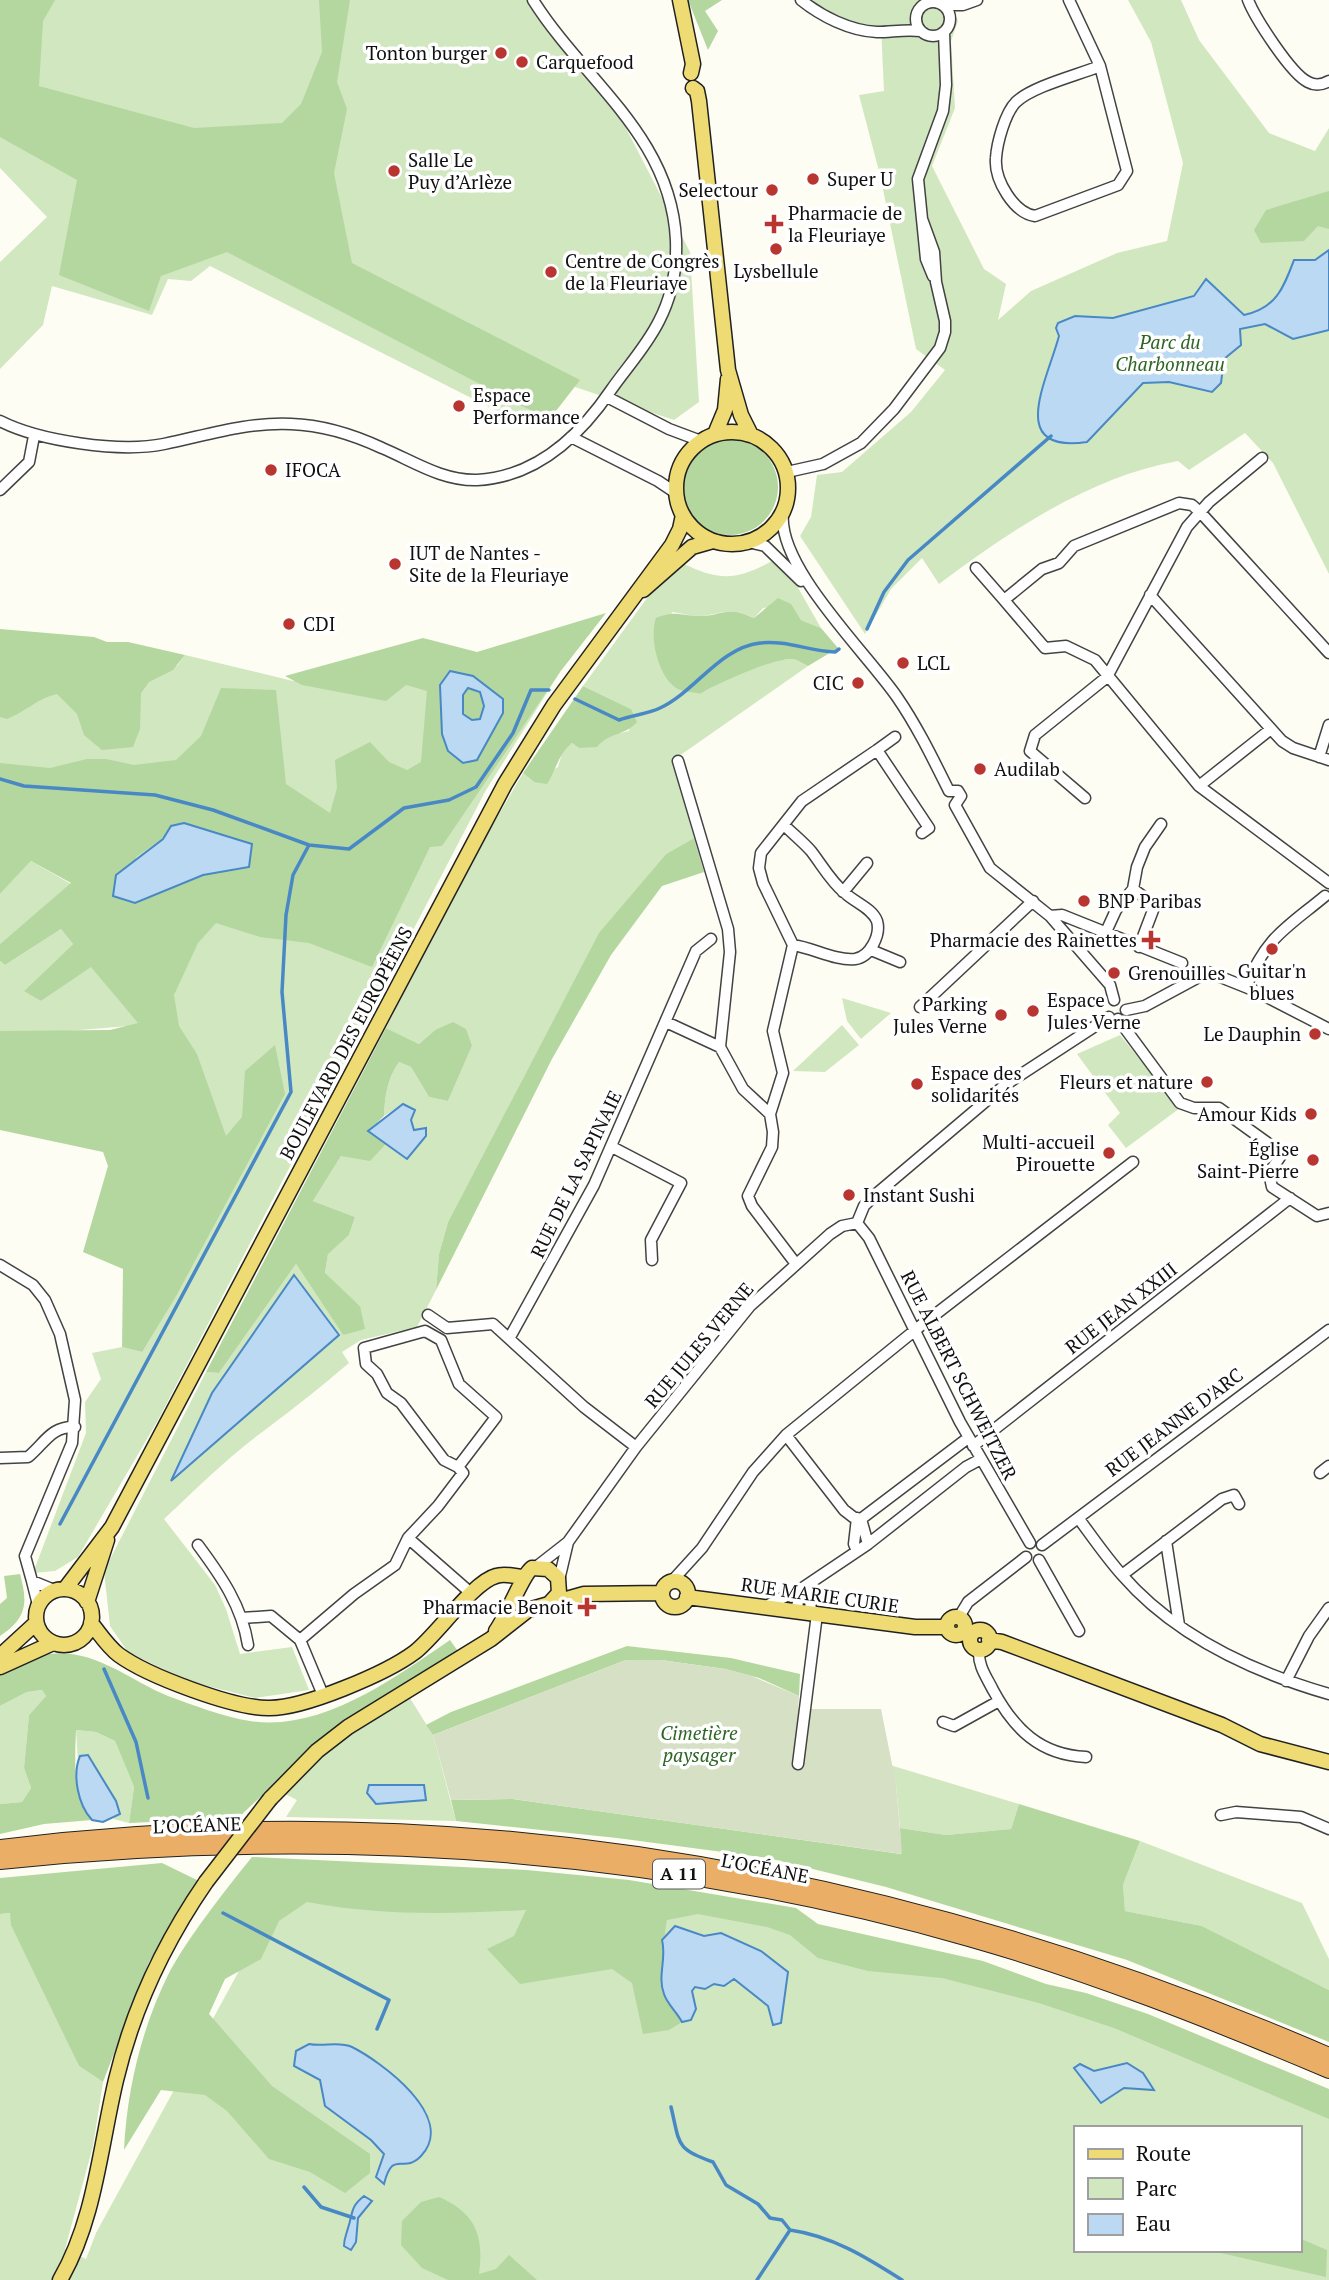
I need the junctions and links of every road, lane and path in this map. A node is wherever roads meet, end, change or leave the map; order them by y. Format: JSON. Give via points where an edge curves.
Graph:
{"nodes":[{"id":1,"x":533,"y":0,"type":"edge"},
{"id":2,"x":680,"y":0,"type":"edge"},
{"id":3,"x":801,"y":0,"type":"edge"},
{"id":4,"x":977,"y":0,"type":"edge"},
{"id":5,"x":1069,"y":0,"type":"edge"},
{"id":6,"x":1248,"y":0,"type":"edge"},
{"id":7,"x":938,"y":2,"type":"edge"},
{"id":8,"x":962,"y":5,"type":"junction"},
{"id":9,"x":919,"y":8,"type":"edge"},
{"id":10,"x":950,"y":20,"type":"junction"},
{"id":11,"x":902,"y":29,"type":"junction"},
{"id":12,"x":944,"y":33,"type":"junction"},
{"id":13,"x":925,"y":34,"type":"junction"},
{"id":14,"x":1100,"y":66,"type":"junction"},
{"id":15,"x":945,"y":68,"type":"junction"},
{"id":16,"x":1329,"y":81,"type":"edge"},
{"id":17,"x":728,"y":370,"type":"junction"},
{"id":18,"x":607,"y":397,"type":"junction"},
{"id":19,"x":0,"y":421,"type":"edge"},
{"id":20,"x":715,"y":434,"type":"junction"},
{"id":21,"x":751,"y":435,"type":"junction"},
{"id":22,"x":34,"y":436,"type":"junction"},
{"id":23,"x":571,"y":437,"type":"junction"},
{"id":24,"x":701,"y":441,"type":"junction"},
{"id":25,"x":1262,"y":458,"type":"dead end"},
{"id":26,"x":787,"y":472,"type":"junction"},
{"id":27,"x":0,"y":489,"type":"edge"},
{"id":28,"x":676,"y":494,"type":"junction"},
{"id":29,"x":783,"y":513,"type":"junction"},
{"id":30,"x":1201,"y":513,"type":"junction"},
{"id":31,"x":683,"y":515,"type":"junction"},
{"id":32,"x":712,"y":541,"type":"junction"},
{"id":33,"x":748,"y":542,"type":"junction"},
{"id":34,"x":976,"y":568,"type":"dead end"},
{"id":35,"x":639,"y":592,"type":"junction"},
{"id":36,"x":1150,"y":595,"type":"junction"},
{"id":37,"x":1004,"y":600,"type":"junction"},
{"id":38,"x":827,"y":608,"type":"junction"},
{"id":39,"x":1329,"y":653,"type":"edge"},
{"id":40,"x":1107,"y":677,"type":"junction"},
{"id":41,"x":1329,"y":725,"type":"edge"},
{"id":42,"x":1271,"y":729,"type":"junction"},
{"id":43,"x":895,"y":737,"type":"dead end"},
{"id":44,"x":877,"y":750,"type":"junction"},
{"id":45,"x":1324,"y":758,"type":"edge"},
{"id":46,"x":678,"y":761,"type":"dead end"},
{"id":47,"x":1199,"y":786,"type":"junction"},
{"id":48,"x":1086,"y":798,"type":"dead end"},
{"id":49,"x":1161,"y":824,"type":"dead end"},
{"id":50,"x":784,"y":825,"type":"junction"},
{"id":51,"x":922,"y":833,"type":"dead end"},
{"id":52,"x":867,"y":863,"type":"dead end"},
{"id":53,"x":1329,"y":883,"type":"edge"},
{"id":54,"x":1133,"y":889,"type":"junction"},
{"id":55,"x":843,"y":892,"type":"junction"},
{"id":56,"x":1325,"y":897,"type":"dead end"},
{"id":57,"x":1033,"y":901,"type":"junction"},
{"id":58,"x":1050,"y":916,"type":"junction"},
{"id":59,"x":1105,"y":934,"type":"junction"},
{"id":60,"x":711,"y":939,"type":"dead end"},
{"id":61,"x":793,"y":945,"type":"junction"},
{"id":62,"x":1139,"y":947,"type":"junction"},
{"id":63,"x":871,"y":950,"type":"junction"},
{"id":64,"x":900,"y":962,"type":"dead end"},
{"id":65,"x":1182,"y":963,"type":"dead end"},
{"id":66,"x":1247,"y":987,"type":"junction"},
{"id":67,"x":1114,"y":1000,"type":"junction"},
{"id":68,"x":920,"y":1007,"type":"dead end"},
{"id":69,"x":1118,"y":1015,"type":"junction"},
{"id":70,"x":666,"y":1023,"type":"junction"},
{"id":71,"x":1329,"y":1029,"type":"edge"},
{"id":72,"x":720,"y":1047,"type":"junction"},
{"id":73,"x":770,"y":1114,"type":"junction"},
{"id":74,"x":612,"y":1147,"type":"junction"},
{"id":75,"x":1133,"y":1162,"type":"dead end"},
{"id":76,"x":1290,"y":1198,"type":"junction"},
{"id":77,"x":1329,"y":1213,"type":"edge"},
{"id":78,"x":857,"y":1223,"type":"junction"},
{"id":79,"x":652,"y":1260,"type":"dead end"},
{"id":80,"x":796,"y":1264,"type":"junction"},
{"id":81,"x":0,"y":1265,"type":"edge"},
{"id":82,"x":428,"y":1315,"type":"dead end"},
{"id":83,"x":1329,"y":1329,"type":"edge"},
{"id":84,"x":915,"y":1330,"type":"junction"},
{"id":85,"x":510,"y":1337,"type":"junction"},
{"id":86,"x":75,"y":1427,"type":"junction"},
{"id":87,"x":786,"y":1435,"type":"junction"},
{"id":88,"x":971,"y":1442,"type":"junction"},
{"id":89,"x":636,"y":1447,"type":"junction"},
{"id":90,"x":0,"y":1458,"type":"edge"},
{"id":91,"x":981,"y":1460,"type":"junction"},
{"id":92,"x":458,"y":1467,"type":"junction"},
{"id":93,"x":1239,"y":1504,"type":"dead end"},
{"id":94,"x":859,"y":1518,"type":"junction"},
{"id":95,"x":1079,"y":1519,"type":"junction"},
{"id":96,"x":112,"y":1527,"type":"junction"},
{"id":97,"x":408,"y":1538,"type":"junction"},
{"id":98,"x":1166,"y":1541,"type":"junction"},
{"id":99,"x":568,"y":1542,"type":"junction"},
{"id":100,"x":868,"y":1544,"type":"junction"},
{"id":101,"x":1036,"y":1544,"type":"junction"},
{"id":102,"x":198,"y":1545,"type":"dead end"},
{"id":103,"x":857,"y":1551,"type":"junction"},
{"id":104,"x":1026,"y":1557,"type":"junction"},
{"id":105,"x":1040,"y":1560,"type":"junction"},
{"id":106,"x":536,"y":1567,"type":"junction"},
{"id":107,"x":1122,"y":1576,"type":"junction"},
{"id":108,"x":32,"y":1581,"type":"junction"},
{"id":109,"x":672,"y":1581,"type":"junction"},
{"id":110,"x":559,"y":1582,"type":"junction"},
{"id":111,"x":813,"y":1582,"type":"junction"},
{"id":112,"x":521,"y":1583,"type":"junction"},
{"id":113,"x":802,"y":1589,"type":"junction"},
{"id":114,"x":59,"y":1590,"type":"junction"},
{"id":115,"x":662,"y":1593,"type":"junction"},
{"id":116,"x":472,"y":1594,"type":"junction"},
{"id":117,"x":584,"y":1594,"type":"junction"},
{"id":118,"x":687,"y":1597,"type":"junction"},
{"id":119,"x":87,"y":1602,"type":"junction"},
{"id":120,"x":38,"y":1605,"type":"junction"},
{"id":121,"x":543,"y":1605,"type":"junction"},
{"id":122,"x":765,"y":1607,"type":"junction"},
{"id":123,"x":1329,"y":1608,"type":"edge"},
{"id":124,"x":796,"y":1611,"type":"junction"},
{"id":125,"x":814,"y":1613,"type":"junction"},
{"id":126,"x":242,"y":1618,"type":"junction"},
{"id":127,"x":36,"y":1623,"type":"junction"},
{"id":128,"x":91,"y":1623,"type":"junction"},
{"id":129,"x":1179,"y":1625,"type":"junction"},
{"id":130,"x":1079,"y":1631,"type":"dead end"},
{"id":131,"x":968,"y":1633,"type":"junction"},
{"id":132,"x":491,"y":1639,"type":"junction"},
{"id":133,"x":300,"y":1640,"type":"junction"},
{"id":134,"x":78,"y":1641,"type":"junction"},
{"id":135,"x":53,"y":1643,"type":"junction"},
{"id":136,"x":248,"y":1644,"type":"dead end"},
{"id":137,"x":115,"y":1652,"type":"junction"},
{"id":138,"x":0,"y":1656,"type":"edge"},
{"id":139,"x":0,"y":1667,"type":"edge"},
{"id":140,"x":1286,"y":1681,"type":"junction"},
{"id":141,"x":1329,"y":1694,"type":"edge"},
{"id":142,"x":323,"y":1695,"type":"junction"},
{"id":143,"x":999,"y":1702,"type":"junction"},
{"id":144,"x":943,"y":1722,"type":"dead end"},
{"id":145,"x":1086,"y":1757,"type":"dead end"},
{"id":146,"x":1329,"y":1762,"type":"edge"},
{"id":147,"x":798,"y":1764,"type":"dead end"},
{"id":148,"x":1221,"y":1815,"type":"dead end"},
{"id":149,"x":1325,"y":1829,"type":"edge"},
{"id":150,"x":1329,"y":1839,"type":"edge"},
{"id":151,"x":0,"y":1848,"type":"edge"},
{"id":152,"x":0,"y":1861,"type":"edge"},
{"id":153,"x":1329,"y":2056,"type":"edge"},
{"id":154,"x":1329,"y":2070,"type":"edge"},
{"id":155,"x":60,"y":2280,"type":"edge"}],
"edges":[{"from":1,"to":18,"type":"street","via":[[562,42],[632,121],[664,179],[672,205],[675,270],[666,304],[646,343]]},
{"from":2,"to":17,"type":"main road","via":[[699,104]]},
{"from":3,"to":11,"type":"street","via":[[852,27],[876,32]]},
{"from":4,"to":8,"type":"street"},
{"from":5,"to":14,"type":"street"},
{"from":6,"to":16,"type":"street","via":[[1305,81],[1316,85]]},
{"from":7,"to":8,"type":"street"},
{"from":7,"to":9,"type":"street"},
{"from":7,"to":10,"type":"street"},
{"from":8,"to":10,"type":"street"},
{"from":9,"to":11,"type":"street"},
{"from":9,"to":13,"type":"street"},
{"from":10,"to":12,"type":"street"},
{"from":11,"to":13,"type":"street"},
{"from":12,"to":13,"type":"street"},
{"from":12,"to":15,"type":"street"},
{"from":13,"to":15,"type":"street"},
{"from":14,"to":14,"type":"street","via":[[1126,160],[1124,179],[1076,202],[1026,215],[1017,209],[997,172],[995,158],[1008,114],[1025,96]]},
{"from":15,"to":26,"type":"street","via":[[943,111],[918,179],[922,219],[934,252],[945,321],[943,341],[905,395],[861,443],[841,456]]},
{"from":17,"to":20,"type":"main road","via":[[725,410]]},
{"from":17,"to":21,"type":"main road"},
{"from":18,"to":23,"type":"street"},
{"from":18,"to":24,"type":"street"},
{"from":19,"to":22,"type":"street"},
{"from":20,"to":21,"type":"main road"},
{"from":20,"to":24,"type":"main road"},
{"from":21,"to":26,"type":"main road","via":[[777,453]]},
{"from":22,"to":23,"type":"street","via":[[162,444],[257,423],[294,424],[350,435],[443,475],[473,480],[531,468]]},
{"from":22,"to":27,"type":"street","via":[[29,462]]},
{"from":23,"to":28,"type":"street"},
{"from":24,"to":28,"type":"main road","via":[[680,467]]},
{"from":25,"to":30,"type":"street"},
{"from":26,"to":29,"type":"main road","via":[[789,493]]},
{"from":28,"to":31,"type":"main road"},
{"from":29,"to":33,"type":"main road","via":[[768,531]]},
{"from":29,"to":38,"type":"street","via":[[786,545]]},
{"from":30,"to":36,"type":"street","via":[[1187,527]]},
{"from":30,"to":37,"type":"street","via":[[1192,505],[1179,503],[1074,546],[1059,563],[1042,569]]},
{"from":30,"to":39,"type":"street"},
{"from":31,"to":32,"type":"main road"},
{"from":31,"to":35,"type":"main road","via":[[679,533]]},
{"from":32,"to":33,"type":"main road"},
{"from":32,"to":35,"type":"main road","via":[[692,547]]},
{"from":33,"to":38,"type":"street","via":[[765,546]]},
{"from":34,"to":37,"type":"street"},
{"from":35,"to":96,"type":"main road","name":"BOULEVARD DES EUROPÉENS","via":[[554,705],[499,794]]},
{"from":36,"to":40,"type":"street"},
{"from":36,"to":42,"type":"street"},
{"from":37,"to":40,"type":"street","via":[[1045,648],[1066,646],[1095,660]]},
{"from":38,"to":57,"type":"street","via":[[902,705],[949,790],[960,794],[955,805],[990,868]]},
{"from":40,"to":47,"type":"street"},
{"from":40,"to":48,"type":"street","via":[[1035,735],[1030,751]]},
{"from":41,"to":45,"type":"street"},
{"from":42,"to":45,"type":"street","via":[[1293,748]]},
{"from":42,"to":47,"type":"street"},
{"from":43,"to":44,"type":"street"},
{"from":44,"to":50,"type":"street","via":[[802,801]]},
{"from":44,"to":51,"type":"street","via":[[929,828]]},
{"from":46,"to":72,"type":"street","via":[[728,929],[730,952]]},
{"from":47,"to":53,"type":"street"},
{"from":49,"to":54,"type":"street","via":[[1145,846]]},
{"from":50,"to":55,"type":"street"},
{"from":50,"to":61,"type":"street","via":[[761,853],[759,868]]},
{"from":52,"to":55,"type":"street"},
{"from":54,"to":59,"type":"street"},
{"from":54,"to":62,"type":"street","via":[[1155,905]]},
{"from":55,"to":63,"type":"street","via":[[877,921]]},
{"from":56,"to":66,"type":"street","via":[[1278,933],[1256,961]]},
{"from":57,"to":58,"type":"street"},
{"from":57,"to":68,"type":"street"},
{"from":58,"to":59,"type":"street","via":[[1062,915]]},
{"from":58,"to":67,"type":"street","via":[[1110,985]]},
{"from":59,"to":62,"type":"street"},
{"from":60,"to":70,"type":"street","name":"RUE DE LA SAPINAIE","via":[[696,951]]},
{"from":61,"to":63,"type":"street","via":[[846,959]]},
{"from":61,"to":73,"type":"street","via":[[773,1031],[783,1073]]},
{"from":62,"to":65,"type":"street"},
{"from":63,"to":64,"type":"street"},
{"from":66,"to":69,"type":"street","via":[[1209,972]]},
{"from":66,"to":71,"type":"street"},
{"from":67,"to":69,"type":"street","via":[[1122,1002]]},
{"from":67,"to":69,"type":"street","via":[[1106,1008]]},
{"from":69,"to":76,"type":"street","via":[[1180,1103],[1224,1110],[1282,1154],[1269,1173],[1272,1187]]},
{"from":69,"to":78,"type":"street","via":[[1005,1085],[867,1202]]},
{"from":70,"to":72,"type":"street"},
{"from":70,"to":74,"type":"street","name":"RUE DE LA SAPINAIE"},
{"from":72,"to":73,"type":"street","via":[[743,1089]]},
{"from":73,"to":80,"type":"street","via":[[772,1147],[748,1196]]},
{"from":74,"to":79,"type":"street","via":[[681,1183],[651,1240]]},
{"from":74,"to":85,"type":"street","name":"RUE DE LA SAPINAIE"},
{"from":75,"to":84,"type":"street"},
{"from":76,"to":77,"type":"street","via":[[1317,1216]]},
{"from":76,"to":88,"type":"street","name":"RUE JEAN XXIII"},
{"from":78,"to":80,"type":"street","name":"RUE JULES VERNE","via":[[836,1229]]},
{"from":78,"to":84,"type":"street","name":"RUE ALBERT SCHWEITZER"},
{"from":80,"to":89,"type":"street","name":"RUE JULES VERNE","via":[[750,1306]]},
{"from":81,"to":86,"type":"street","via":[[33,1285],[45,1300],[60,1334],[75,1400]]},
{"from":82,"to":85,"type":"street","via":[[447,1328],[493,1324]]},
{"from":83,"to":95,"type":"street","name":"RUE JEANNE D'ARC"},
{"from":84,"to":87,"type":"street"},
{"from":84,"to":88,"type":"street","name":"RUE ALBERT SCHWEITZER"},
{"from":85,"to":89,"type":"street","via":[[584,1407]]},
{"from":86,"to":90,"type":"street","via":[[51,1432],[28,1457]]},
{"from":86,"to":108,"type":"street","via":[[25,1556]]},
{"from":87,"to":94,"type":"street","via":[[845,1510]]},
{"from":87,"to":109,"type":"street"},
{"from":88,"to":91,"type":"street","name":"RUE ALBERT SCHWEITZER"},
{"from":88,"to":94,"type":"street","name":"RUE JEAN XXIII"},
{"from":89,"to":99,"type":"street","name":"RUE JULES VERNE"},
{"from":91,"to":100,"type":"street"},
{"from":91,"to":101,"type":"street","name":"RUE ALBERT SCHWEITZER"},
{"from":92,"to":92,"type":"street","via":[[496,1417],[459,1384],[441,1340],[425,1331],[364,1348],[366,1364],[387,1394],[401,1403],[444,1460]]},
{"from":92,"to":97,"type":"street","via":[[463,1473]]},
{"from":93,"to":98,"type":"street","via":[[1234,1495],[1222,1499]]},
{"from":94,"to":100,"type":"street"},
{"from":94,"to":103,"type":"street"},
{"from":95,"to":101,"type":"street","name":"RUE JEANNE D'ARC"},
{"from":95,"to":107,"type":"street"},
{"from":96,"to":114,"type":"main road","name":"BOULEVARD DES EUROPÉENS"},
{"from":96,"to":119,"type":"main road","name":"BOULEVARD DES EUROPÉENS"},
{"from":97,"to":116,"type":"street"},
{"from":97,"to":133,"type":"street","via":[[395,1565]]},
{"from":98,"to":107,"type":"street"},
{"from":98,"to":129,"type":"street"},
{"from":99,"to":106,"type":"street","name":"RUE JULES VERNE"},
{"from":99,"to":110,"type":"street","name":"RUE JULES VERNE"},
{"from":100,"to":103,"type":"street"},
{"from":101,"to":104,"type":"street","via":[[1025,1549]]},
{"from":101,"to":105,"type":"street","via":[[1044,1553]]},
{"from":102,"to":126,"type":"street","via":[[222,1578]]},
{"from":103,"to":111,"type":"street"},
{"from":104,"to":105,"type":"street"},
{"from":104,"to":131,"type":"street","via":[[968,1602]]},
{"from":105,"to":130,"type":"street"},
{"from":106,"to":110,"type":"main road","via":[[551,1570]]},
{"from":106,"to":112,"type":"main road"},
{"from":107,"to":129,"type":"street"},
{"from":108,"to":114,"type":"street"},
{"from":108,"to":120,"type":"street"},
{"from":109,"to":115,"type":"main road"},
{"from":109,"to":118,"type":"main road","via":[[684,1584]]},
{"from":110,"to":117,"type":"main road"},
{"from":110,"to":121,"type":"main road","via":[[557,1597]]},
{"from":111,"to":113,"type":"street"},
{"from":111,"to":125,"type":"street"},
{"from":112,"to":116,"type":"main road","via":[[496,1575]]},
{"from":112,"to":121,"type":"main road","via":[[524,1599]]},
{"from":112,"to":132,"type":"main road"},
{"from":113,"to":122,"type":"street"},
{"from":113,"to":124,"type":"street"},
{"from":114,"to":119,"type":"main road","via":[[77,1592]]},
{"from":114,"to":120,"type":"main road"},
{"from":115,"to":117,"type":"main road"},
{"from":115,"to":118,"type":"main road","via":[[672,1606]]},
{"from":116,"to":142,"type":"main road","via":[[409,1656]]},
{"from":117,"to":121,"type":"main road"},
{"from":118,"to":122,"type":"main road","name":"RUE MARIE CURIE"},
{"from":119,"to":128,"type":"main road"},
{"from":120,"to":127,"type":"main road"},
{"from":121,"to":132,"type":"main road","via":[[528,1610]]},
{"from":122,"to":124,"type":"main road","name":"RUE MARIE CURIE"},
{"from":123,"to":140,"type":"street"},
{"from":124,"to":125,"type":"main road","name":"RUE MARIE CURIE"},
{"from":125,"to":131,"type":"main road","name":"RUE MARIE CURIE"},
{"from":125,"to":147,"type":"street"},
{"from":126,"to":133,"type":"street","via":[[271,1616]]},
{"from":126,"to":136,"type":"street"},
{"from":127,"to":135,"type":"main road"},
{"from":127,"to":138,"type":"main road"},
{"from":128,"to":134,"type":"main road"},
{"from":128,"to":137,"type":"main road"},
{"from":129,"to":140,"type":"street","via":[[1220,1651]]},
{"from":131,"to":143,"type":"street"},
{"from":131,"to":146,"type":"main road","name":"RUE MARIE CURIE","via":[[1222,1725],[1260,1744]]},
{"from":132,"to":155,"type":"main road","bridge":true,"via":[[317,1751],[270,1800],[206,1882],[174,1931],[134,2018],[87,2216]]},
{"from":133,"to":142,"type":"street"},
{"from":134,"to":135,"type":"main road"},
{"from":134,"to":137,"type":"main road"},
{"from":135,"to":139,"type":"main road"},
{"from":137,"to":142,"type":"main road","via":[[173,1682],[244,1705],[284,1707]]},
{"from":140,"to":141,"type":"street"},
{"from":143,"to":144,"type":"street","via":[[954,1726]]},
{"from":143,"to":145,"type":"street","via":[[1016,1726],[1044,1748]]},
{"from":148,"to":149,"type":"street","via":[[1301,1817]]},
{"from":149,"to":150,"type":"street"},
{"from":151,"to":153,"type":"highway","name":"L’OCÉANE","number":"A 11","via":[[209,1832],[377,1832],[524,1841],[693,1863],[835,1890],[977,1926],[1137,1979]]},
{"from":152,"to":154,"type":"highway","name":"L’OCÉANE","number":"A 11","via":[[211,1845],[349,1844],[509,1853],[683,1874],[863,1910],[1007,1949],[1170,2005]]}]}
